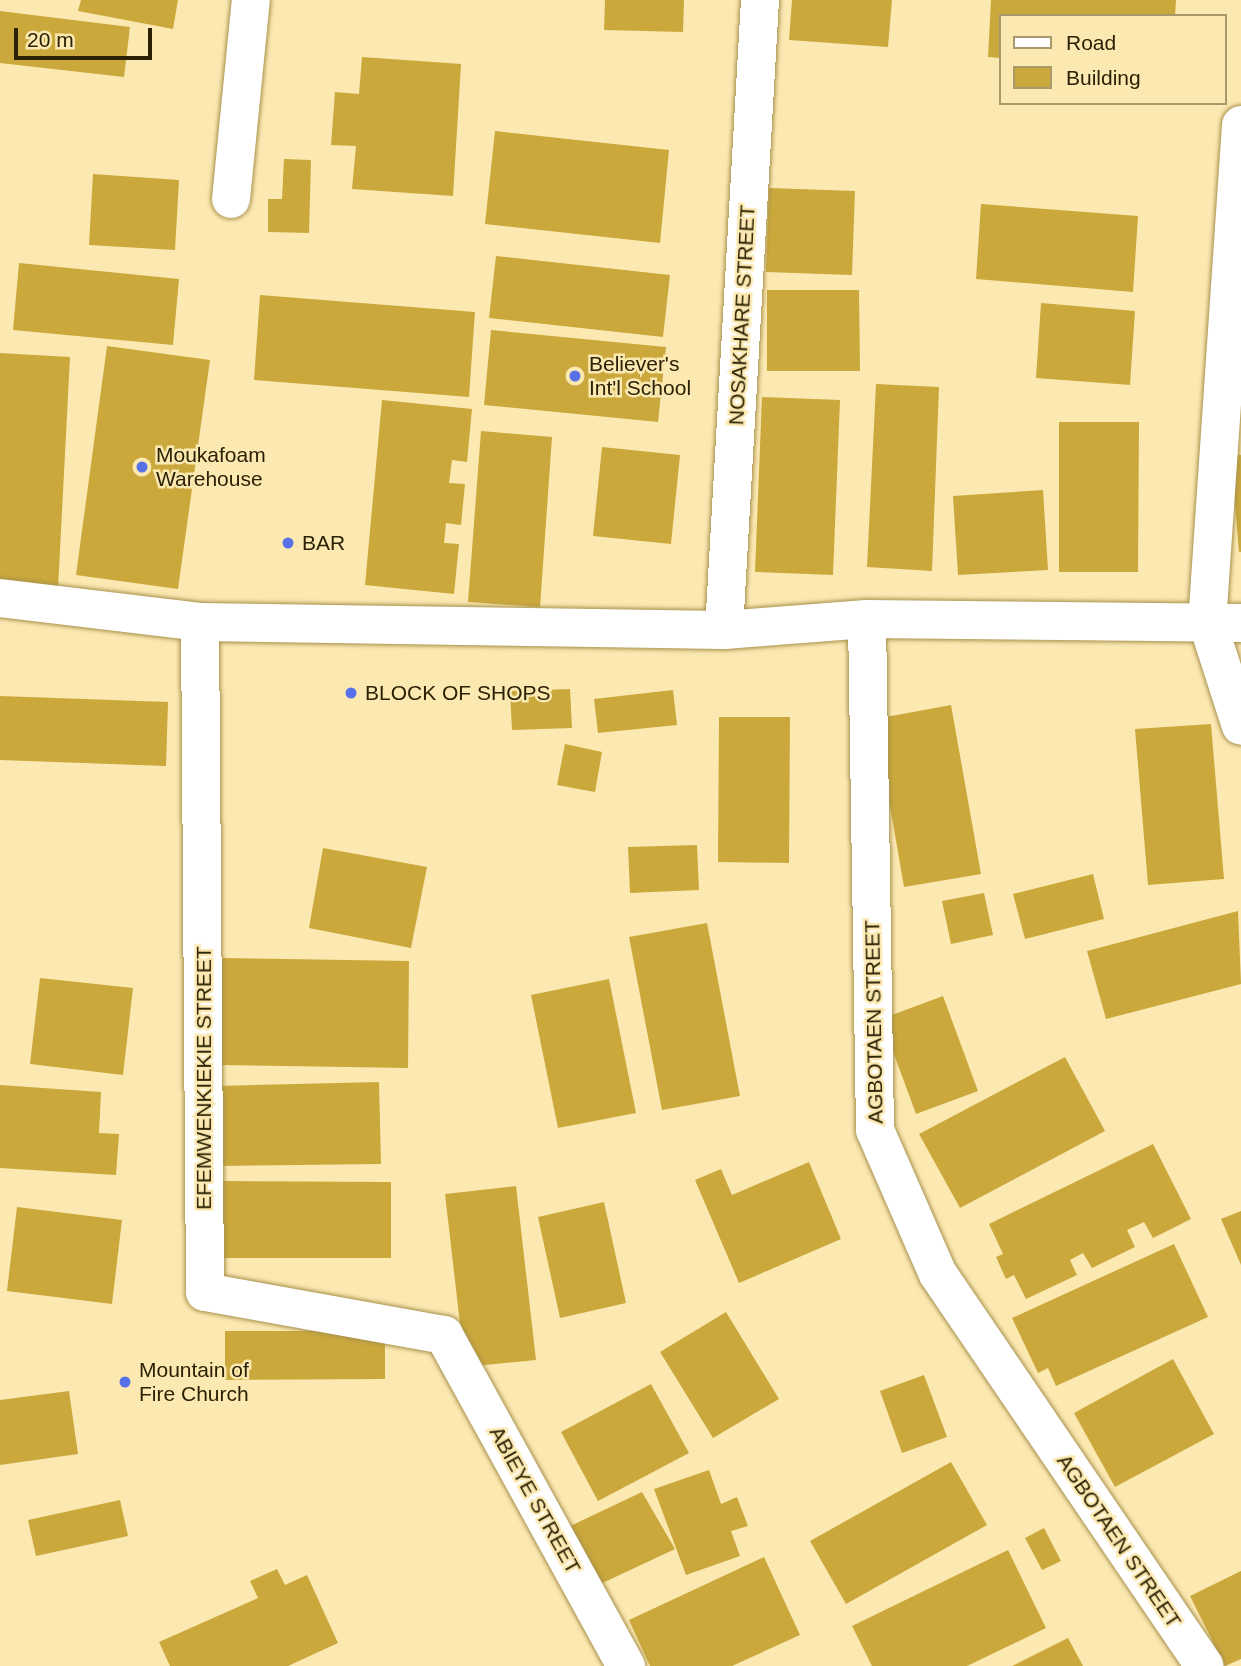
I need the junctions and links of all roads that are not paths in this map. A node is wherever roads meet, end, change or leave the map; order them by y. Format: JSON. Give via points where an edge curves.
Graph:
{"nodes":[{"id":1,"x":251,"y":0,"type":"edge"},
{"id":2,"x":760,"y":0,"type":"edge"},
{"id":3,"x":1241,"y":125,"type":"edge"},
{"id":4,"x":231,"y":200,"type":"dead end"},
{"id":5,"x":0,"y":598,"type":"edge"},
{"id":6,"x":867,"y":619,"type":"junction"},
{"id":7,"x":200,"y":622,"type":"junction"},
{"id":8,"x":1224,"y":622,"type":"edge"},
{"id":9,"x":724,"y":630,"type":"junction"},
{"id":10,"x":1241,"y":726,"type":"edge"},
{"id":11,"x":444,"y":1335,"type":"joint"},
{"id":12,"x":626,"y":1666,"type":"edge"},
{"id":13,"x":1204,"y":1666,"type":"edge"}],
"edges":[{"from":1,"to":4,"type":"street"},
{"from":2,"to":9,"type":"street","name":"NOSAKHARE STREET"},
{"from":3,"to":8,"type":"street"},
{"from":5,"to":7,"type":"street"},
{"from":6,"to":8,"type":"street"},
{"from":6,"to":9,"type":"street"},
{"from":6,"to":13,"type":"street","name":"AGBOTAEN STREET","via":[[875,1130],[938,1274]]},
{"from":7,"to":9,"type":"street"},
{"from":7,"to":11,"type":"street","name":"EFEMWENKIEKIE STREET","via":[[205,1292]]},
{"from":8,"to":10,"type":"street"},
{"from":11,"to":12,"type":"street","name":"ABIEYE STREET"}]}
